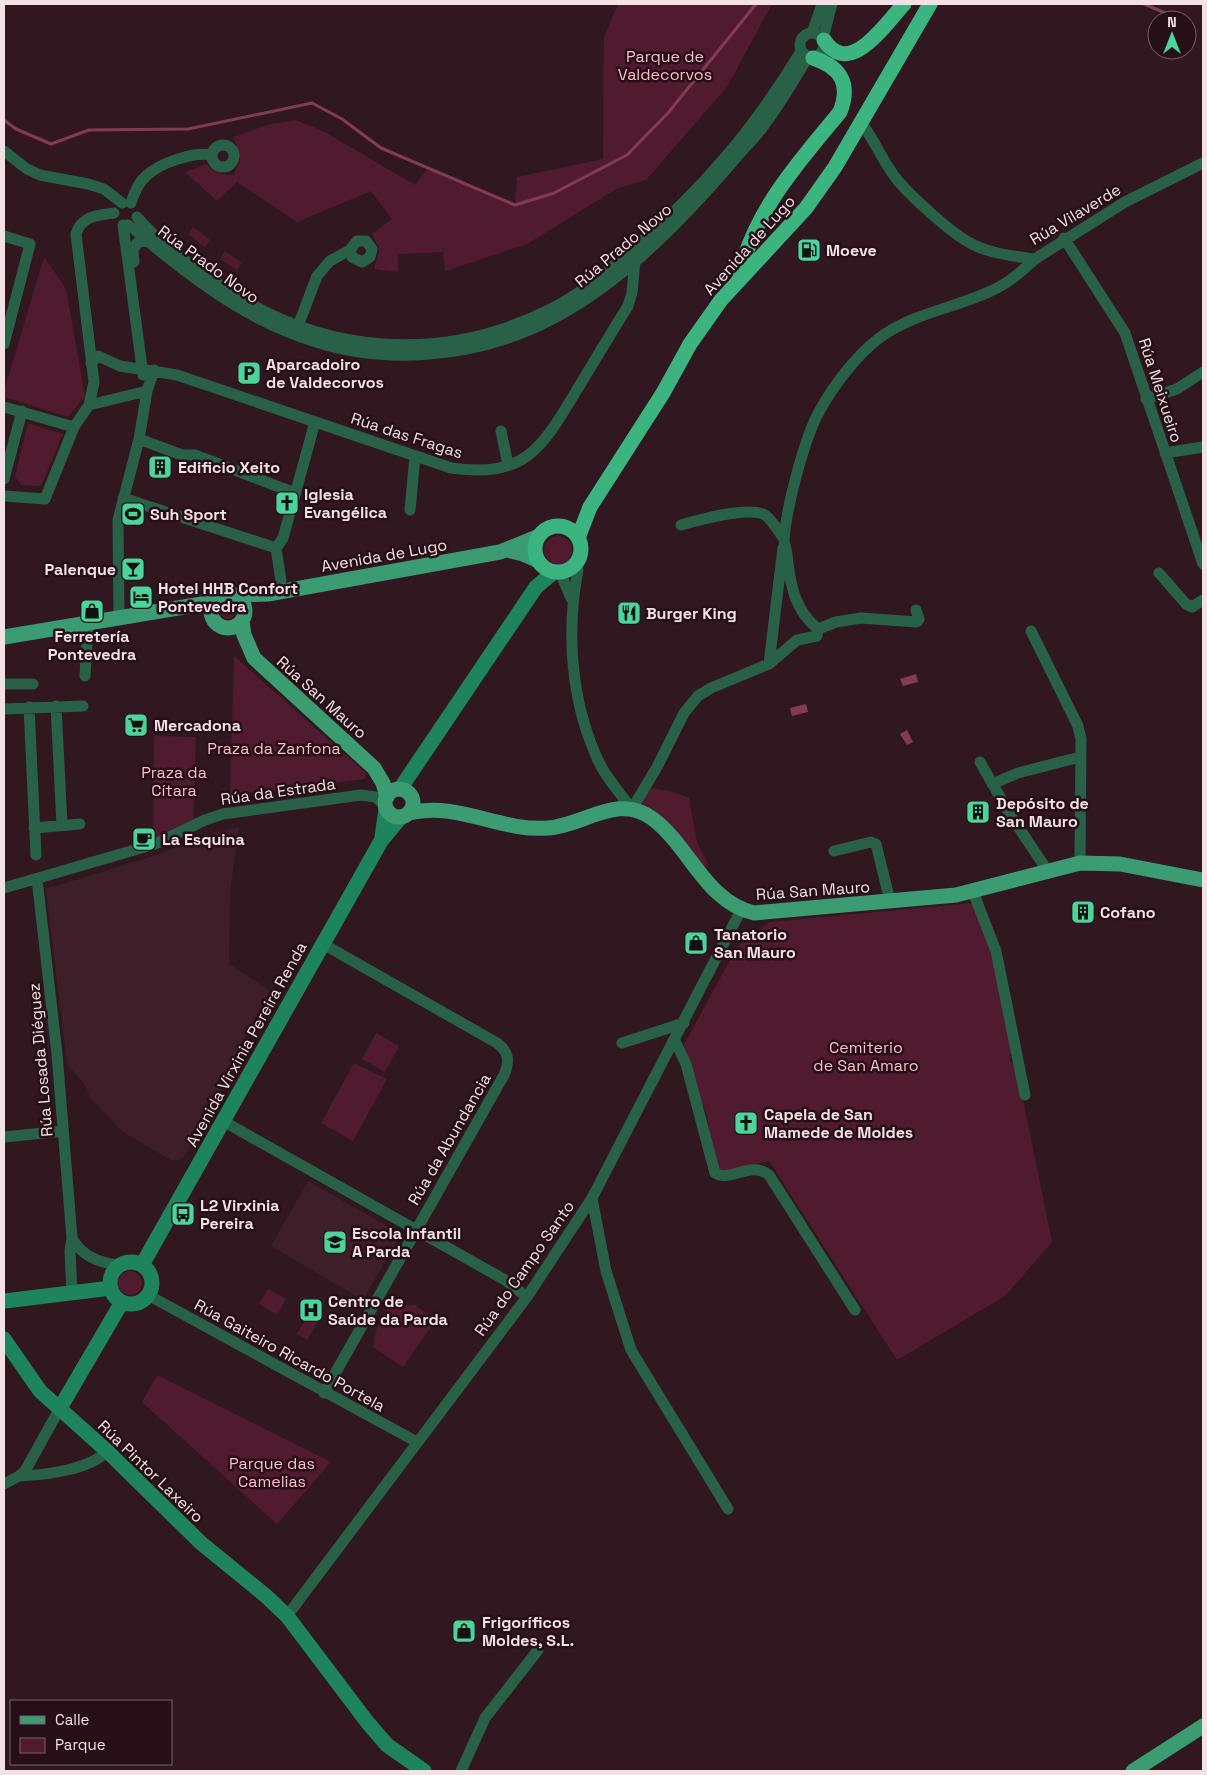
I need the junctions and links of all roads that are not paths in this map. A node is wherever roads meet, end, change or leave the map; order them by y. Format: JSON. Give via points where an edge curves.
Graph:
{"nodes":[{"id":1,"x":822,"y":4,"type":"edge"},
{"id":2,"x":832,"y":4,"type":"edge"},
{"id":3,"x":904,"y":4,"type":"edge"},
{"id":4,"x":930,"y":4,"type":"edge"},
{"id":5,"x":820,"y":37,"type":"junction"},
{"id":6,"x":807,"y":55,"type":"junction"},
{"id":7,"x":862,"y":124,"type":"junction"},
{"id":8,"x":4,"y":150,"type":"edge"},
{"id":9,"x":212,"y":155,"type":"dead end"},
{"id":10,"x":1203,"y":163,"type":"edge"},
{"id":11,"x":126,"y":203,"type":"junction"},
{"id":12,"x":114,"y":213,"type":"junction"},
{"id":13,"x":129,"y":223,"type":"junction"},
{"id":14,"x":4,"y":236,"type":"edge"},
{"id":15,"x":1064,"y":238,"type":"junction"},
{"id":16,"x":146,"y":240,"type":"junction"},
{"id":17,"x":350,"y":250,"type":"dead end"},
{"id":18,"x":1035,"y":259,"type":"junction"},
{"id":19,"x":635,"y":260,"type":"junction"},
{"id":20,"x":130,"y":275,"type":"junction"},
{"id":21,"x":739,"y":280,"type":"junction"},
{"id":22,"x":298,"y":326,"type":"junction"},
{"id":23,"x":4,"y":344,"type":"edge"},
{"id":24,"x":91,"y":363,"type":"junction"},
{"id":25,"x":142,"y":369,"type":"junction"},
{"id":26,"x":154,"y":370,"type":"junction"},
{"id":27,"x":1203,"y":372,"type":"edge"},
{"id":28,"x":147,"y":391,"type":"junction"},
{"id":29,"x":1146,"y":399,"type":"junction"},
{"id":30,"x":89,"y":405,"type":"junction"},
{"id":31,"x":4,"y":407,"type":"edge"},
{"id":32,"x":22,"y":412,"type":"junction"},
{"id":33,"x":314,"y":422,"type":"junction"},
{"id":34,"x":74,"y":427,"type":"junction"},
{"id":35,"x":501,"y":431,"type":"dead end"},
{"id":36,"x":139,"y":439,"type":"junction"},
{"id":37,"x":1203,"y":447,"type":"edge"},
{"id":38,"x":1165,"y":453,"type":"junction"},
{"id":39,"x":414,"y":456,"type":"junction"},
{"id":40,"x":508,"y":465,"type":"junction"},
{"id":41,"x":4,"y":479,"type":"edge"},
{"id":42,"x":295,"y":494,"type":"junction"},
{"id":43,"x":4,"y":496,"type":"edge"},
{"id":44,"x":123,"y":498,"type":"junction"},
{"id":45,"x":590,"y":507,"type":"junction"},
{"id":46,"x":410,"y":510,"type":"dead end"},
{"id":47,"x":681,"y":526,"type":"dead end"},
{"id":48,"x":565,"y":527,"type":"junction"},
{"id":49,"x":1198,"y":531,"type":"edge"},
{"id":50,"x":537,"y":538,"type":"junction"},
{"id":51,"x":578,"y":538,"type":"junction"},
{"id":52,"x":784,"y":542,"type":"junction"},
{"id":53,"x":276,"y":548,"type":"junction"},
{"id":54,"x":507,"y":550,"type":"junction"},
{"id":55,"x":1203,"y":564,"type":"edge"},
{"id":56,"x":576,"y":565,"type":"junction"},
{"id":57,"x":548,"y":568,"type":"junction"},
{"id":58,"x":1159,"y":573,"type":"dead end"},
{"id":59,"x":273,"y":593,"type":"junction"},
{"id":60,"x":234,"y":595,"type":"junction"},
{"id":61,"x":572,"y":599,"type":"junction"},
{"id":62,"x":1203,"y":600,"type":"edge"},
{"id":63,"x":214,"y":602,"type":"junction"},
{"id":64,"x":916,"y":610,"type":"dead end"},
{"id":65,"x":243,"y":615,"type":"junction"},
{"id":66,"x":119,"y":617,"type":"junction"},
{"id":67,"x":88,"y":622,"type":"junction"},
{"id":68,"x":226,"y":628,"type":"junction"},
{"id":69,"x":818,"y":629,"type":"junction"},
{"id":70,"x":1032,"y":631,"type":"dead end"},
{"id":71,"x":4,"y":637,"type":"edge"},
{"id":72,"x":249,"y":650,"type":"junction"},
{"id":73,"x":769,"y":664,"type":"junction"},
{"id":74,"x":85,"y":676,"type":"dead end"},
{"id":75,"x":4,"y":684,"type":"edge"},
{"id":76,"x":32,"y":684,"type":"dead end"},
{"id":77,"x":56,"y":706,"type":"junction"},
{"id":78,"x":83,"y":706,"type":"dead end"},
{"id":79,"x":29,"y":708,"type":"junction"},
{"id":80,"x":4,"y":709,"type":"edge"},
{"id":81,"x":1080,"y":757,"type":"junction"},
{"id":82,"x":980,"y":762,"type":"dead end"},
{"id":83,"x":992,"y":784,"type":"junction"},
{"id":84,"x":396,"y":797,"type":"junction"},
{"id":85,"x":632,"y":809,"type":"junction"},
{"id":86,"x":461,"y":812,"type":"junction"},
{"id":87,"x":405,"y":815,"type":"junction"},
{"id":88,"x":80,"y":824,"type":"dead end"},
{"id":89,"x":62,"y":825,"type":"junction"},
{"id":90,"x":34,"y":828,"type":"junction"},
{"id":91,"x":381,"y":841,"type":"junction"},
{"id":92,"x":834,"y":851,"type":"dead end"},
{"id":93,"x":36,"y":855,"type":"dead end"},
{"id":94,"x":1080,"y":863,"type":"junction"},
{"id":95,"x":1047,"y":870,"type":"junction"},
{"id":96,"x":37,"y":879,"type":"junction"},
{"id":97,"x":1203,"y":880,"type":"edge"},
{"id":98,"x":4,"y":888,"type":"edge"},
{"id":99,"x":973,"y":892,"type":"junction"},
{"id":100,"x":890,"y":901,"type":"junction"},
{"id":101,"x":741,"y":910,"type":"junction"},
{"id":102,"x":323,"y":944,"type":"junction"},
{"id":103,"x":684,"y":1023,"type":"junction"},
{"id":104,"x":675,"y":1041,"type":"junction"},
{"id":105,"x":622,"y":1043,"type":"dead end"},
{"id":106,"x":1025,"y":1095,"type":"dead end"},
{"id":107,"x":223,"y":1121,"type":"junction"},
{"id":108,"x":63,"y":1131,"type":"junction"},
{"id":109,"x":4,"y":1137,"type":"edge"},
{"id":110,"x":592,"y":1198,"type":"junction"},
{"id":111,"x":416,"y":1231,"type":"junction"},
{"id":112,"x":72,"y":1238,"type":"junction"},
{"id":113,"x":142,"y":1265,"type":"junction"},
{"id":114,"x":120,"y":1266,"type":"junction"},
{"id":115,"x":111,"y":1288,"type":"junction"},
{"id":116,"x":72,"y":1293,"type":"junction"},
{"id":117,"x":148,"y":1295,"type":"junction"},
{"id":118,"x":527,"y":1297,"type":"junction"},
{"id":119,"x":122,"y":1302,"type":"junction"},
{"id":120,"x":4,"y":1303,"type":"edge"},
{"id":121,"x":855,"y":1310,"type":"dead end"},
{"id":122,"x":4,"y":1339,"type":"edge"},
{"id":123,"x":324,"y":1394,"type":"junction"},
{"id":124,"x":60,"y":1408,"type":"junction"},
{"id":125,"x":417,"y":1442,"type":"junction"},
{"id":126,"x":107,"y":1452,"type":"junction"},
{"id":127,"x":19,"y":1476,"type":"junction"},
{"id":128,"x":4,"y":1484,"type":"edge"},
{"id":129,"x":728,"y":1509,"type":"dead end"},
{"id":130,"x":287,"y":1616,"type":"junction"},
{"id":131,"x":538,"y":1650,"type":"dead end"},
{"id":132,"x":1203,"y":1726,"type":"edge"},
{"id":133,"x":424,"y":1771,"type":"edge"},
{"id":134,"x":461,"y":1771,"type":"edge"},
{"id":135,"x":1133,"y":1771,"type":"edge"}],
"edges":[{"from":1,"to":5,"type":"street"},
{"from":2,"to":5,"type":"street"},
{"from":3,"to":5,"type":"highway","via":[[856,53],[844,55],[828,47]]},
{"from":4,"to":7,"type":"highway","name":"Avenida de Lugo"},
{"from":5,"to":6,"type":"street","via":[[823,52]]},
{"from":5,"to":6,"type":"street","via":[[802,38],[799,46]]},
{"from":6,"to":19,"type":"street","name":"Rúa Prado Novo","via":[[764,127],[692,208]]},
{"from":6,"to":21,"type":"highway","via":[[838,71],[845,89],[843,104],[770,201],[749,243]]},
{"from":6,"to":22,"type":"street","name":"Rúa Prado Novo","via":[[758,120],[686,200],[610,269],[552,308],[514,325],[465,340],[415,346],[345,340]]},
{"from":7,"to":18,"type":"street","name":"Rúa Vilaverde","via":[[898,181],[949,228],[972,244],[1001,254]]},
{"from":7,"to":21,"type":"highway","name":"Avenida de Lugo","via":[[806,208]]},
{"from":8,"to":11,"type":"street","via":[[40,175],[104,189]]},
{"from":9,"to":11,"type":"street","via":[[203,153],[156,169],[140,183]]},
{"from":10,"to":15,"type":"street","name":"Rúa Vilaverde","via":[[1125,202]]},
{"from":11,"to":12,"type":"street"},
{"from":11,"to":13,"type":"street","via":[[137,211]]},
{"from":12,"to":13,"type":"street","via":[[116,220]]},
{"from":12,"to":24,"type":"street","via":[[90,217],[82,222],[76,234]]},
{"from":13,"to":16,"type":"street","name":"Rúa Prado Novo"},
{"from":13,"to":20,"type":"street"},
{"from":13,"to":22,"type":"street","name":"Rúa Prado Novo","via":[[166,245],[234,295],[263,312]]},
{"from":14,"to":23,"type":"street","via":[[30,244]]},
{"from":15,"to":18,"type":"street","name":"Rúa Vilaverde"},
{"from":15,"to":29,"type":"street","name":"Rúa Meixueiro","via":[[1120,323]]},
{"from":16,"to":19,"type":"street","name":"Rúa Prado Novo","via":[[222,298],[258,319],[322,344],[347,351],[383,354],[468,349],[521,334],[557,316]]},
{"from":16,"to":20,"type":"street","via":[[137,243],[132,250],[135,269]]},
{"from":17,"to":22,"type":"street","via":[[330,261],[317,276]]},
{"from":18,"to":52,"type":"street","via":[[1018,276],[994,290],[907,320],[878,340],[849,368],[819,412],[807,440]]},
{"from":19,"to":40,"type":"street","name":"Rúa das Fragas","via":[[628,306],[550,435],[527,456]]},
{"from":20,"to":25,"type":"street"},
{"from":21,"to":45,"type":"highway","name":"Avenida de Lugo","via":[[690,344],[663,393]]},
{"from":24,"to":25,"type":"street","name":"Rúa das Fragas","via":[[98,356],[110,363]]},
{"from":24,"to":30,"type":"street","via":[[94,382]]},
{"from":25,"to":26,"type":"street","name":"Rúa das Fragas"},
{"from":25,"to":28,"type":"street"},
{"from":26,"to":28,"type":"street"},
{"from":26,"to":33,"type":"street","name":"Rúa das Fragas"},
{"from":27,"to":29,"type":"street","via":[[1177,389]]},
{"from":28,"to":30,"type":"street"},
{"from":28,"to":36,"type":"street"},
{"from":29,"to":38,"type":"street","name":"Rúa Meixueiro"},
{"from":30,"to":34,"type":"street"},
{"from":31,"to":32,"type":"street"},
{"from":32,"to":34,"type":"street"},
{"from":32,"to":41,"type":"street"},
{"from":33,"to":39,"type":"street","name":"Rúa das Fragas"},
{"from":33,"to":42,"type":"street"},
{"from":34,"to":43,"type":"street","via":[[45,498]]},
{"from":35,"to":40,"type":"street"},
{"from":36,"to":42,"type":"street","via":[[182,455],[195,455]]},
{"from":36,"to":44,"type":"street"},
{"from":37,"to":38,"type":"street"},
{"from":38,"to":49,"type":"street","name":"Rúa Meixueiro"},
{"from":39,"to":40,"type":"street","name":"Rúa das Fragas","via":[[472,471]]},
{"from":39,"to":46,"type":"street"},
{"from":42,"to":53,"type":"street","via":[[284,538]]},
{"from":44,"to":53,"type":"street"},
{"from":44,"to":66,"type":"street","via":[[118,520]]},
{"from":45,"to":48,"type":"highway","name":"Avenida de Lugo"},
{"from":45,"to":51,"type":"highway","name":"Avenida de Lugo"},
{"from":47,"to":52,"type":"street","via":[[707,517],[756,512],[766,516]]},
{"from":48,"to":50,"type":"highway","via":[[546,529]]},
{"from":48,"to":51,"type":"highway"},
{"from":49,"to":55,"type":"street","name":"Rúa Meixueiro"},
{"from":50,"to":54,"type":"main road","name":"Avenida de Lugo"},
{"from":50,"to":57,"type":"highway","via":[[534,548]]},
{"from":51,"to":56,"type":"highway","via":[[581,552]]},
{"from":52,"to":69,"type":"street","via":[[790,583],[797,603]]},
{"from":52,"to":73,"type":"street"},
{"from":53,"to":59,"type":"street","via":[[281,581]]},
{"from":54,"to":57,"type":"main road","name":"Avenida de Lugo","via":[[523,554]]},
{"from":54,"to":59,"type":"main road","name":"Avenida de Lugo"},
{"from":56,"to":57,"type":"highway"},
{"from":56,"to":61,"type":"street","via":[[578,570]]},
{"from":57,"to":61,"type":"street"},
{"from":57,"to":84,"type":"main road","name":"Avenida Virxinia Pereira Renda"},
{"from":58,"to":62,"type":"street","via":[[1186,604],[1192,606]]},
{"from":59,"to":60,"type":"main road","name":"Avenida de Lugo"},
{"from":59,"to":65,"type":"main road","name":"Avenida de Lugo","via":[[252,602]]},
{"from":60,"to":63,"type":"main road","via":[[223,595]]},
{"from":60,"to":65,"type":"main road","via":[[242,601]]},
{"from":61,"to":85,"type":"street","via":[[570,619],[574,670],[586,730],[598,760]]},
{"from":63,"to":66,"type":"main road"},
{"from":63,"to":68,"type":"main road","via":[[211,610],[214,620]]},
{"from":64,"to":69,"type":"street","via":[[917,622],[861,618]]},
{"from":65,"to":68,"type":"main road","via":[[235,626]]},
{"from":65,"to":72,"type":"main road","name":"Rúa San Mauro"},
{"from":66,"to":67,"type":"main road"},
{"from":67,"to":71,"type":"main road"},
{"from":67,"to":74,"type":"street"},
{"from":68,"to":72,"type":"main road","name":"Rúa San Mauro"},
{"from":69,"to":73,"type":"street","via":[[817,636],[797,640]]},
{"from":70,"to":81,"type":"street","via":[[1073,712],[1081,739]]},
{"from":72,"to":84,"type":"main road","name":"Rúa San Mauro","via":[[263,667],[374,768],[386,774]]},
{"from":73,"to":85,"type":"street","via":[[711,688],[690,704]]},
{"from":75,"to":76,"type":"street"},
{"from":77,"to":78,"type":"street"},
{"from":77,"to":79,"type":"street"},
{"from":77,"to":89,"type":"street"},
{"from":79,"to":80,"type":"street"},
{"from":79,"to":90,"type":"street"},
{"from":81,"to":83,"type":"street","via":[[1018,773]]},
{"from":81,"to":94,"type":"street"},
{"from":82,"to":83,"type":"street"},
{"from":83,"to":95,"type":"street"},
{"from":84,"to":86,"type":"main road"},
{"from":84,"to":87,"type":"main road","via":[[392,815]]},
{"from":84,"to":87,"type":"main road","via":[[413,804]]},
{"from":84,"to":91,"type":"main road","name":"Avenida Virxinia Pereira Renda"},
{"from":84,"to":96,"type":"street","name":"Rúa da Estrada","via":[[361,796],[223,814],[155,844]]},
{"from":85,"to":86,"type":"main road","via":[[600,811],[549,828],[509,824]]},
{"from":85,"to":101,"type":"main road","name":"Rúa San Mauro","via":[[653,819],[720,896]]},
{"from":86,"to":87,"type":"main road","via":[[431,809]]},
{"from":87,"to":91,"type":"main road","name":"Avenida Virxinia Pereira Renda"},
{"from":88,"to":89,"type":"street"},
{"from":89,"to":90,"type":"street"},
{"from":90,"to":93,"type":"street"},
{"from":91,"to":102,"type":"main road","name":"Avenida Virxinia Pereira Renda"},
{"from":92,"to":100,"type":"street","via":[[871,842],[876,844]]},
{"from":94,"to":95,"type":"main road","name":"Rúa San Mauro"},
{"from":94,"to":97,"type":"main road","name":"Rúa San Mauro","via":[[1120,864]]},
{"from":95,"to":99,"type":"main road","name":"Rúa San Mauro"},
{"from":96,"to":98,"type":"street","name":"Rúa da Estrada"},
{"from":96,"to":108,"type":"street","name":"Rúa Losada Diéguez"},
{"from":99,"to":100,"type":"main road","name":"Rúa San Mauro"},
{"from":99,"to":106,"type":"street","via":[[996,951]]},
{"from":100,"to":101,"type":"main road","name":"Rúa San Mauro","via":[[766,913]]},
{"from":101,"to":103,"type":"street","name":"Rúa do Campo Santo"},
{"from":102,"to":107,"type":"main road","name":"Avenida Virxinia Pereira Renda"},
{"from":102,"to":111,"type":"street","name":"Rúa da Abundancia","via":[[497,1043],[507,1052],[504,1075]]},
{"from":103,"to":104,"type":"street","name":"Rúa do Campo Santo"},
{"from":103,"to":105,"type":"street"},
{"from":104,"to":110,"type":"street","name":"Rúa do Campo Santo"},
{"from":104,"to":121,"type":"street","via":[[686,1064],[715,1173],[724,1176],[749,1169],[770,1175]]},
{"from":107,"to":111,"type":"street"},
{"from":107,"to":113,"type":"main road","name":"Avenida Virxinia Pereira Renda"},
{"from":108,"to":109,"type":"street"},
{"from":108,"to":112,"type":"street","name":"Rúa Losada Diéguez"},
{"from":110,"to":118,"type":"street","name":"Rúa do Campo Santo"},
{"from":110,"to":129,"type":"street","via":[[606,1271],[631,1350]]},
{"from":111,"to":118,"type":"street","via":[[505,1280]]},
{"from":111,"to":123,"type":"street","name":"Rúa da Abundancia"},
{"from":112,"to":114,"type":"street","via":[[83,1253]]},
{"from":112,"to":116,"type":"street","name":"Rúa Losada Diéguez"},
{"from":113,"to":114,"type":"main road","via":[[131,1262]]},
{"from":113,"to":117,"type":"main road","via":[[152,1282]]},
{"from":114,"to":115,"type":"main road","via":[[112,1275]]},
{"from":115,"to":116,"type":"main road"},
{"from":115,"to":119,"type":"main road"},
{"from":116,"to":120,"type":"main road"},
{"from":117,"to":119,"type":"main road","via":[[133,1304]]},
{"from":117,"to":123,"type":"street","name":"Rúa Gaiteiro Ricardo Portela"},
{"from":118,"to":125,"type":"street","name":"Rúa do Campo Santo"},
{"from":119,"to":124,"type":"main road"},
{"from":122,"to":124,"type":"main road","name":"Rúa Pintor Laxeiro","via":[[40,1391]]},
{"from":123,"to":125,"type":"street","name":"Rúa Gaiteiro Ricardo Portela"},
{"from":124,"to":126,"type":"main road","name":"Rúa Pintor Laxeiro"},
{"from":124,"to":127,"type":"street"},
{"from":125,"to":130,"type":"street","name":"Rúa do Campo Santo"},
{"from":126,"to":127,"type":"street","via":[[91,1463],[39,1475]]},
{"from":126,"to":130,"type":"main road","name":"Rúa Pintor Laxeiro","via":[[200,1543]]},
{"from":127,"to":128,"type":"street"},
{"from":130,"to":133,"type":"main road","name":"Rúa Pintor Laxeiro","via":[[374,1730],[404,1759]]},
{"from":131,"to":134,"type":"street","via":[[485,1718]]},
{"from":132,"to":135,"type":"main road"}]}
